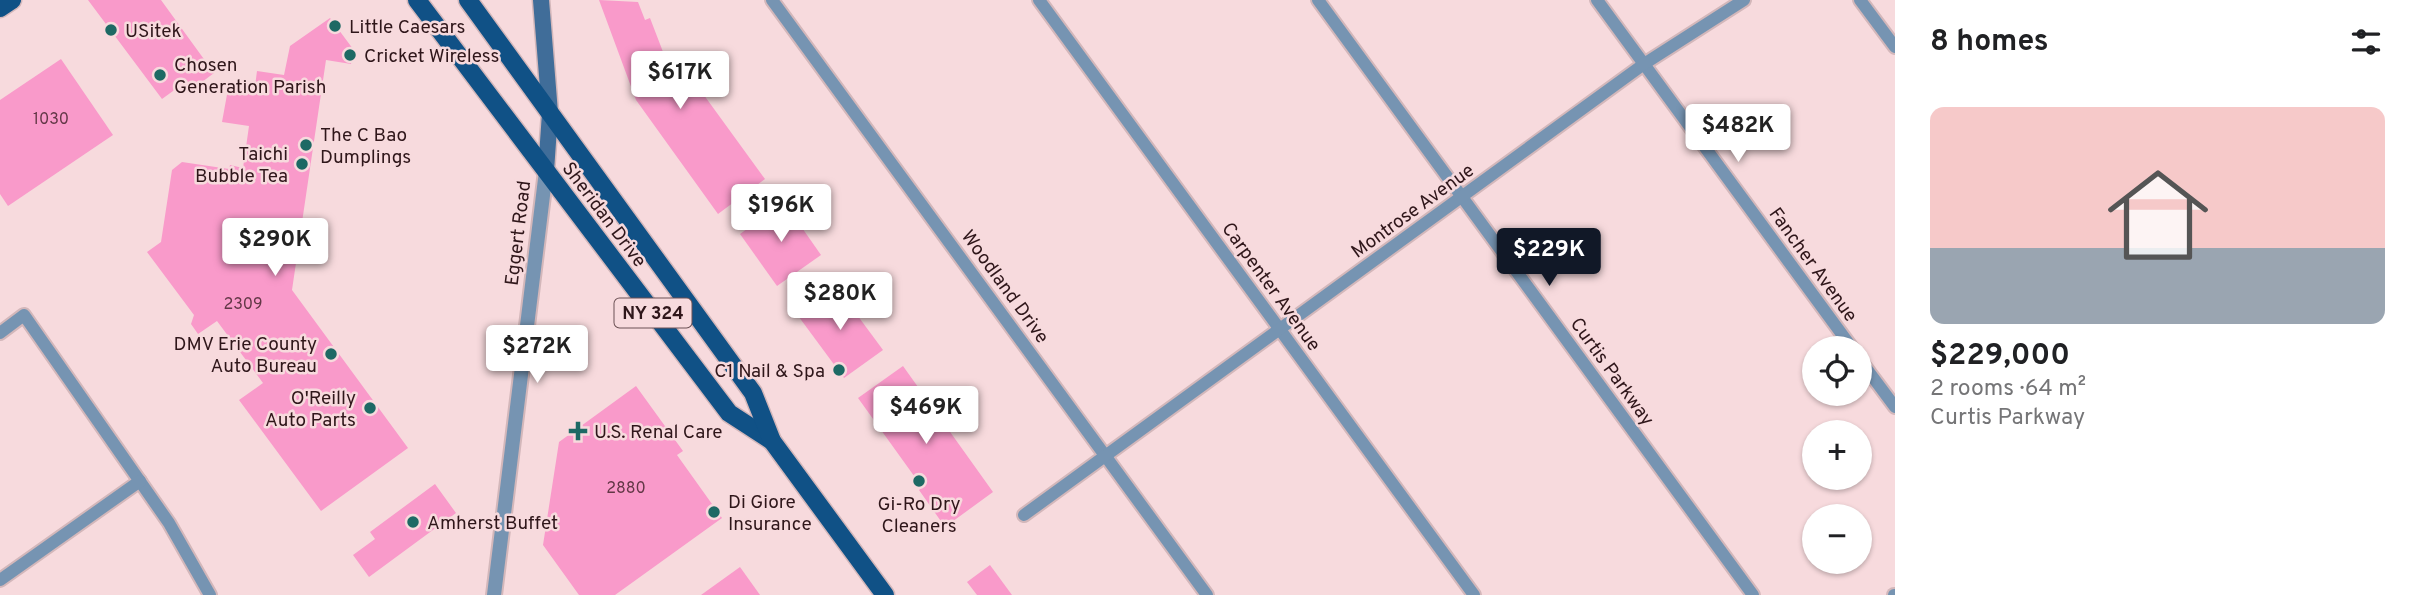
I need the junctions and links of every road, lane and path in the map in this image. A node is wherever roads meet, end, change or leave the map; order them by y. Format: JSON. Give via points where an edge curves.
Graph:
{"nodes":[{"id":1,"x":12,"y":0,"type":"edge"},
{"id":2,"x":417,"y":0,"type":"edge"},
{"id":3,"x":468,"y":0,"type":"edge"},
{"id":4,"x":541,"y":0,"type":"edge"},
{"id":5,"x":772,"y":0,"type":"edge"},
{"id":6,"x":1039,"y":0,"type":"edge"},
{"id":7,"x":1318,"y":0,"type":"edge"},
{"id":8,"x":1597,"y":0,"type":"edge"},
{"id":9,"x":1744,"y":0,"type":"edge"},
{"id":10,"x":1860,"y":0,"type":"edge"},
{"id":11,"x":0,"y":8,"type":"edge"},
{"id":12,"x":1895,"y":47,"type":"edge"},
{"id":13,"x":1644,"y":64,"type":"junction"},
{"id":14,"x":550,"y":113,"type":"junction"},
{"id":15,"x":546,"y":171,"type":"junction"},
{"id":16,"x":1462,"y":197,"type":"junction"},
{"id":17,"x":1280,"y":329,"type":"junction"},
{"id":18,"x":0,"y":333,"type":"edge"},
{"id":19,"x":1843,"y":336,"type":"edge"},
{"id":20,"x":1872,"y":376,"type":"edge"},
{"id":21,"x":1895,"y":407,"type":"edge"},
{"id":22,"x":772,"y":441,"type":"junction"},
{"id":23,"x":1106,"y":456,"type":"junction"},
{"id":24,"x":139,"y":481,"type":"junction"},
{"id":25,"x":1024,"y":515,"type":"dead end"},
{"id":26,"x":0,"y":580,"type":"edge"},
{"id":27,"x":210,"y":595,"type":"edge"},
{"id":28,"x":494,"y":595,"type":"edge"},
{"id":29,"x":885,"y":595,"type":"edge"},
{"id":30,"x":1207,"y":595,"type":"edge"},
{"id":31,"x":1474,"y":595,"type":"edge"},
{"id":32,"x":1753,"y":595,"type":"edge"}],
"edges":[{"from":1,"to":11,"type":"main road"},
{"from":2,"to":15,"type":"main road","name":"Sheridan Drive","number":"NY 324"},
{"from":3,"to":14,"type":"main road","name":"Sheridan Drive","number":"NY 324"},
{"from":4,"to":14,"type":"main road","name":"Eggert Road"},
{"from":5,"to":23,"type":"street","name":"Woodland Drive"},
{"from":6,"to":17,"type":"street","name":"Carpenter Avenue"},
{"from":7,"to":16,"type":"street","name":"Curtis Parkway"},
{"from":8,"to":13,"type":"street","name":"Fancher Avenue"},
{"from":9,"to":13,"type":"street","name":"Montrose Avenue"},
{"from":10,"to":12,"type":"street"},
{"from":13,"to":16,"type":"street","name":"Montrose Avenue"},
{"from":13,"to":19,"type":"street","name":"Fancher Avenue"},
{"from":14,"to":15,"type":"main road","name":"Eggert Road"},
{"from":14,"to":22,"type":"main road","name":"Sheridan Drive","number":"NY 324","via":[[753,393]]},
{"from":15,"to":22,"type":"main road","name":"Sheridan Drive","number":"NY 324","via":[[729,413]]},
{"from":15,"to":28,"type":"street","name":"Eggert Road"},
{"from":16,"to":17,"type":"street","name":"Montrose Avenue"},
{"from":16,"to":32,"type":"street","name":"Curtis Parkway"},
{"from":17,"to":23,"type":"street","name":"Montrose Avenue"},
{"from":17,"to":31,"type":"street","name":"Carpenter Avenue"},
{"from":18,"to":24,"type":"street","via":[[24,315]]},
{"from":20,"to":21,"type":"street"},
{"from":22,"to":29,"type":"main road","name":"Sheridan Drive","number":"NY 324"},
{"from":23,"to":25,"type":"street","name":"Montrose Avenue"},
{"from":23,"to":30,"type":"street","name":"Woodland Drive"},
{"from":24,"to":26,"type":"street"},
{"from":24,"to":27,"type":"street","via":[[183,545]]}]}
